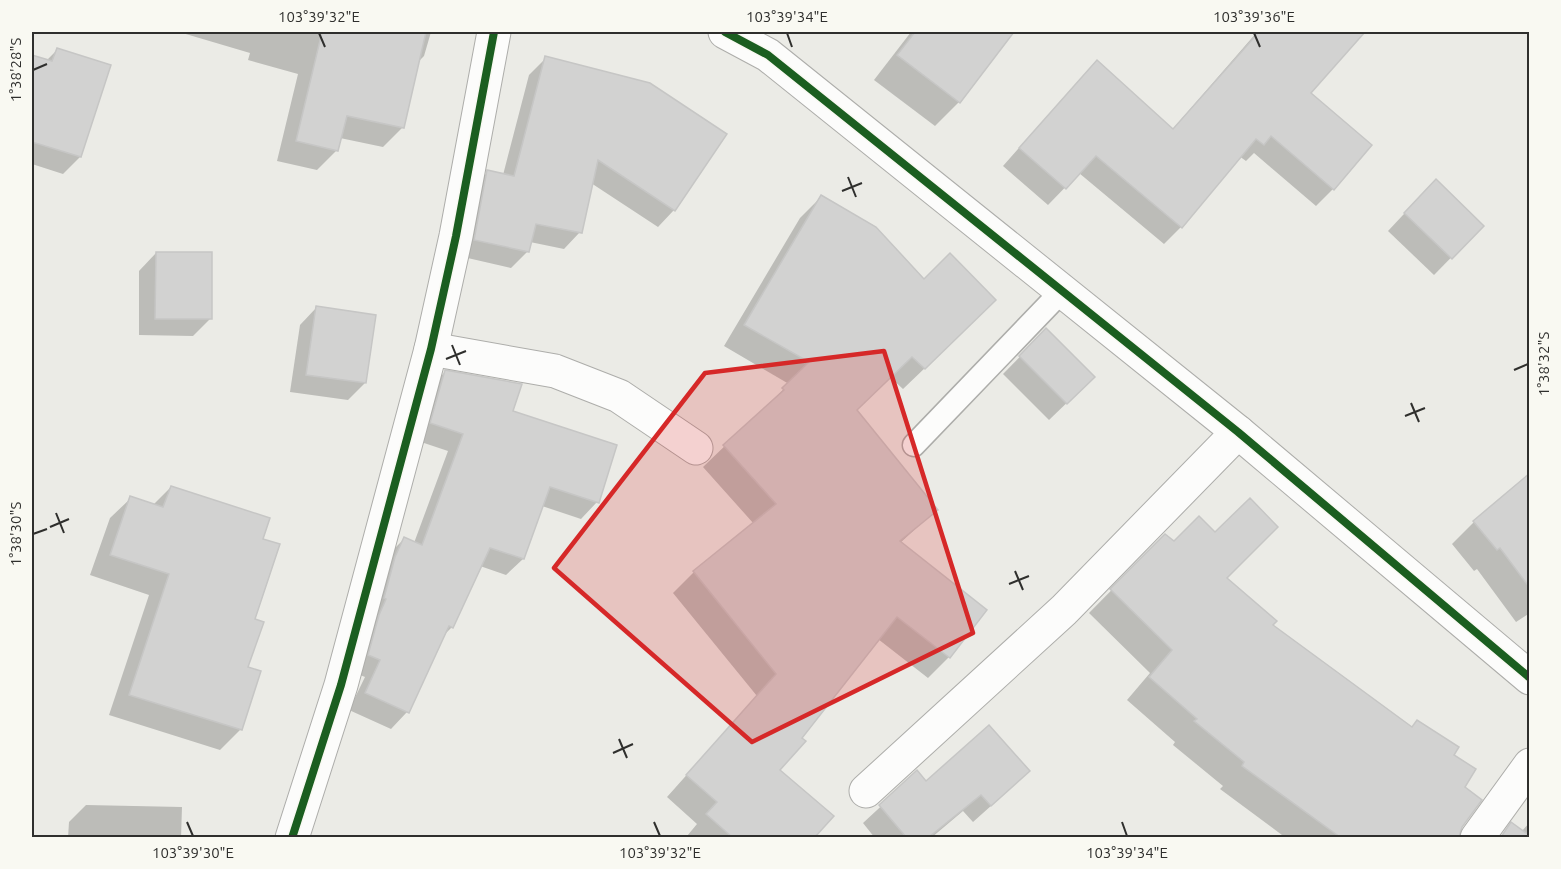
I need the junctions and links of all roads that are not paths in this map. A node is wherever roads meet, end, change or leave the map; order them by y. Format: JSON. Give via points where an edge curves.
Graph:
{"nodes":[{"id":1,"x":494,"y":32,"type":"edge"},
{"id":2,"x":725,"y":32,"type":"edge"},
{"id":3,"x":1062,"y":291,"type":"junction"},
{"id":4,"x":432,"y":349,"type":"junction"},
{"id":5,"x":1238,"y":432,"type":"junction"},
{"id":6,"x":914,"y":445,"type":"dead end"},
{"id":7,"x":696,"y":448,"type":"dead end"},
{"id":8,"x":1530,"y":678,"type":"edge"},
{"id":9,"x":1530,"y":765,"type":"edge"},
{"id":10,"x":866,"y":791,"type":"dead end"},
{"id":11,"x":292,"y":837,"type":"edge"},
{"id":12,"x":1477,"y":837,"type":"edge"}],
"edges":[{"from":1,"to":4,"type":"street"},
{"from":2,"to":3,"type":"street","via":[[768,55]]},
{"from":3,"to":5,"type":"street"},
{"from":3,"to":6,"type":"lane"},
{"from":4,"to":7,"type":"street","via":[[555,371],[619,396]]},
{"from":4,"to":11,"type":"street","via":[[341,685]]},
{"from":5,"to":8,"type":"street"},
{"from":5,"to":10,"type":"street","via":[[1064,610]]},
{"from":9,"to":12,"type":"street"}]}
